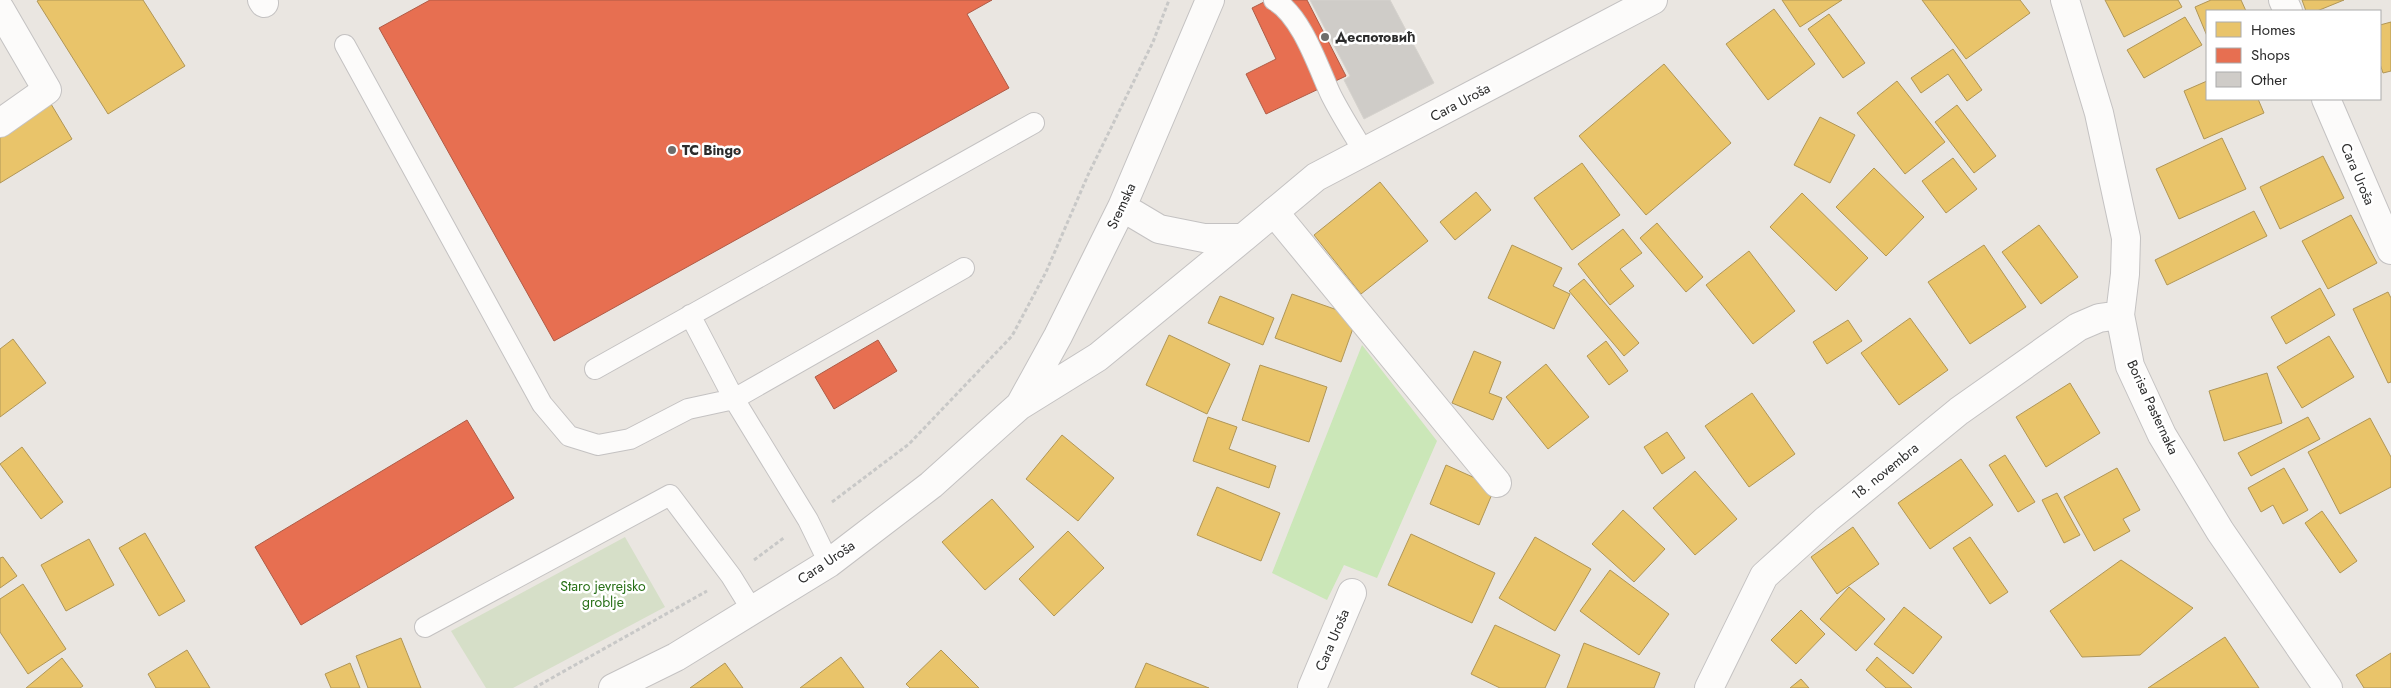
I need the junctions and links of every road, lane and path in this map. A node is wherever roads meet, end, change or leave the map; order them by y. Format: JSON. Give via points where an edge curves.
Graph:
{"nodes":[{"id":1,"x":1169,"y":0,"type":"edge"},
{"id":2,"x":1210,"y":0,"type":"edge"},
{"id":3,"x":1274,"y":0,"type":"edge"},
{"id":4,"x":1652,"y":0,"type":"edge"},
{"id":5,"x":2065,"y":0,"type":"edge"},
{"id":6,"x":0,"y":9,"type":"edge"},
{"id":7,"x":345,"y":45,"type":"dead end"},
{"id":8,"x":2326,"y":100,"type":"edge"},
{"id":9,"x":0,"y":123,"type":"edge"},
{"id":10,"x":1034,"y":123,"type":"dead end"},
{"id":11,"x":1364,"y":152,"type":"junction"},
{"id":12,"x":1122,"y":207,"type":"junction"},
{"id":13,"x":1274,"y":212,"type":"junction"},
{"id":14,"x":1243,"y":238,"type":"junction"},
{"id":15,"x":2391,"y":250,"type":"edge"},
{"id":16,"x":964,"y":268,"type":"dead end"},
{"id":17,"x":690,"y":315,"type":"junction"},
{"id":18,"x":2120,"y":315,"type":"junction"},
{"id":19,"x":595,"y":369,"type":"dead end"},
{"id":20,"x":734,"y":399,"type":"junction"},
{"id":21,"x":1019,"y":406,"type":"junction"},
{"id":22,"x":1497,"y":483,"type":"dead end"},
{"id":23,"x":808,"y":520,"type":"junction"},
{"id":24,"x":830,"y":563,"type":"junction"},
{"id":25,"x":732,"y":576,"type":"junction"},
{"id":26,"x":1352,"y":593,"type":"dead end"},
{"id":27,"x":752,"y":610,"type":"junction"},
{"id":28,"x":425,"y":627,"type":"dead end"},
{"id":29,"x":534,"y":688,"type":"edge"},
{"id":30,"x":613,"y":688,"type":"edge"},
{"id":31,"x":1312,"y":688,"type":"edge"},
{"id":32,"x":1710,"y":688,"type":"edge"},
{"id":33,"x":2328,"y":688,"type":"edge"}],
"edges":[{"from":1,"to":23,"type":"path","via":[[1153,42],[1088,175],[1046,272],[1012,336],[909,444]]},
{"from":2,"to":12,"type":"street","name":"Sremska"},
{"from":3,"to":11,"type":"lane","via":[[1283,5],[1305,38],[1332,96]]},
{"from":4,"to":11,"type":"street","name":"Cara Uroša"},
{"from":5,"to":18,"type":"street","name":"Borisa Pasternaka","via":[[2099,113],[2126,238]]},
{"from":6,"to":9,"type":"street","via":[[48,90]]},
{"from":7,"to":20,"type":"lane","via":[[542,404],[569,436],[598,445],[630,439],[688,409]]},
{"from":8,"to":15,"type":"street","name":"Cara Uroša"},
{"from":10,"to":17,"type":"lane"},
{"from":11,"to":13,"type":"street","name":"Cara Uroša","via":[[1316,177]]},
{"from":12,"to":14,"type":"street","via":[[1160,229],[1204,238]]},
{"from":12,"to":21,"type":"street","name":"Sremska"},
{"from":13,"to":14,"type":"street","name":"Cara Uroša"},
{"from":13,"to":22,"type":"street"},
{"from":14,"to":21,"type":"street","name":"Cara Uroša","via":[[1098,357]]},
{"from":16,"to":20,"type":"lane"},
{"from":17,"to":19,"type":"lane"},
{"from":17,"to":20,"type":"lane"},
{"from":18,"to":32,"type":"street","name":"18. novembra","via":[[2099,318],[2078,327],[1960,411],[1827,518],[1764,576]]},
{"from":18,"to":33,"type":"street","name":"Borisa Pasternaka","via":[[2130,366],[2162,435],[2220,531]]},
{"from":20,"to":23,"type":"lane"},
{"from":21,"to":24,"type":"street","name":"Cara Uroša","via":[[931,485]]},
{"from":23,"to":24,"type":"lane"},
{"from":23,"to":25,"type":"path"},
{"from":24,"to":27,"type":"street","name":"Cara Uroša"},
{"from":25,"to":27,"type":"lane"},
{"from":25,"to":28,"type":"lane","via":[[670,495]]},
{"from":25,"to":29,"type":"path"},
{"from":26,"to":31,"type":"street","name":"Cara Uroša"},
{"from":27,"to":30,"type":"street","name":"Cara Uroša","via":[[676,657]]}]}
